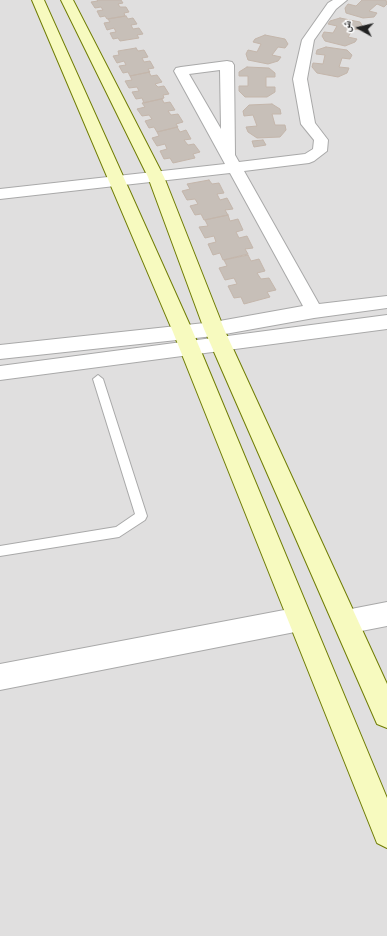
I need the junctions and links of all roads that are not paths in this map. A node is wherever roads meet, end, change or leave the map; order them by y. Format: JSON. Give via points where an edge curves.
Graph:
{"nodes":[{"id":1,"x":38,"y":0,"type":"edge"},
{"id":2,"x":68,"y":0,"type":"edge"},
{"id":3,"x":341,"y":0,"type":"edge"},
{"id":4,"x":231,"y":161,"type":"junction"},
{"id":5,"x":156,"y":177,"type":"junction"},
{"id":6,"x":117,"y":181,"type":"junction"},
{"id":7,"x":0,"y":194,"type":"edge"},
{"id":8,"x":387,"y":302,"type":"edge"},
{"id":9,"x":314,"y":311,"type":"junction"},
{"id":10,"x":387,"y":322,"type":"edge"},
{"id":11,"x":217,"y":337,"type":"junction"},
{"id":12,"x":186,"y":340,"type":"junction"},
{"id":13,"x":0,"y":352,"type":"edge"},
{"id":14,"x":0,"y":373,"type":"edge"},
{"id":15,"x":98,"y":379,"type":"dead end"},
{"id":16,"x":0,"y":551,"type":"edge"},
{"id":17,"x":387,"y":614,"type":"edge"},
{"id":18,"x":300,"y":619,"type":"junction"},
{"id":19,"x":346,"y":622,"type":"junction"},
{"id":20,"x":0,"y":678,"type":"edge"},
{"id":21,"x":387,"y":714,"type":"edge"},
{"id":22,"x":387,"y":833,"type":"edge"}],
"edges":[{"from":1,"to":6,"type":"street"},
{"from":2,"to":5,"type":"street"},
{"from":3,"to":4,"type":"street","via":[[332,6],[308,40],[300,79],[308,124],[321,140],[320,151],[308,158]]},
{"from":4,"to":4,"type":"street","via":[[227,65],[181,71],[185,78]]},
{"from":4,"to":5,"type":"street"},
{"from":4,"to":9,"type":"street"},
{"from":5,"to":6,"type":"street"},
{"from":5,"to":11,"type":"street"},
{"from":6,"to":7,"type":"street"},
{"from":6,"to":12,"type":"street"},
{"from":8,"to":9,"type":"street"},
{"from":9,"to":11,"type":"street"},
{"from":10,"to":11,"type":"street"},
{"from":11,"to":12,"type":"street"},
{"from":11,"to":19,"type":"street"},
{"from":12,"to":13,"type":"street"},
{"from":12,"to":14,"type":"street"},
{"from":12,"to":18,"type":"street"},
{"from":15,"to":16,"type":"lane","via":[[141,516],[119,532]]},
{"from":17,"to":19,"type":"street"},
{"from":18,"to":20,"type":"street"},
{"from":18,"to":22,"type":"street"},
{"from":19,"to":21,"type":"street"}]}
